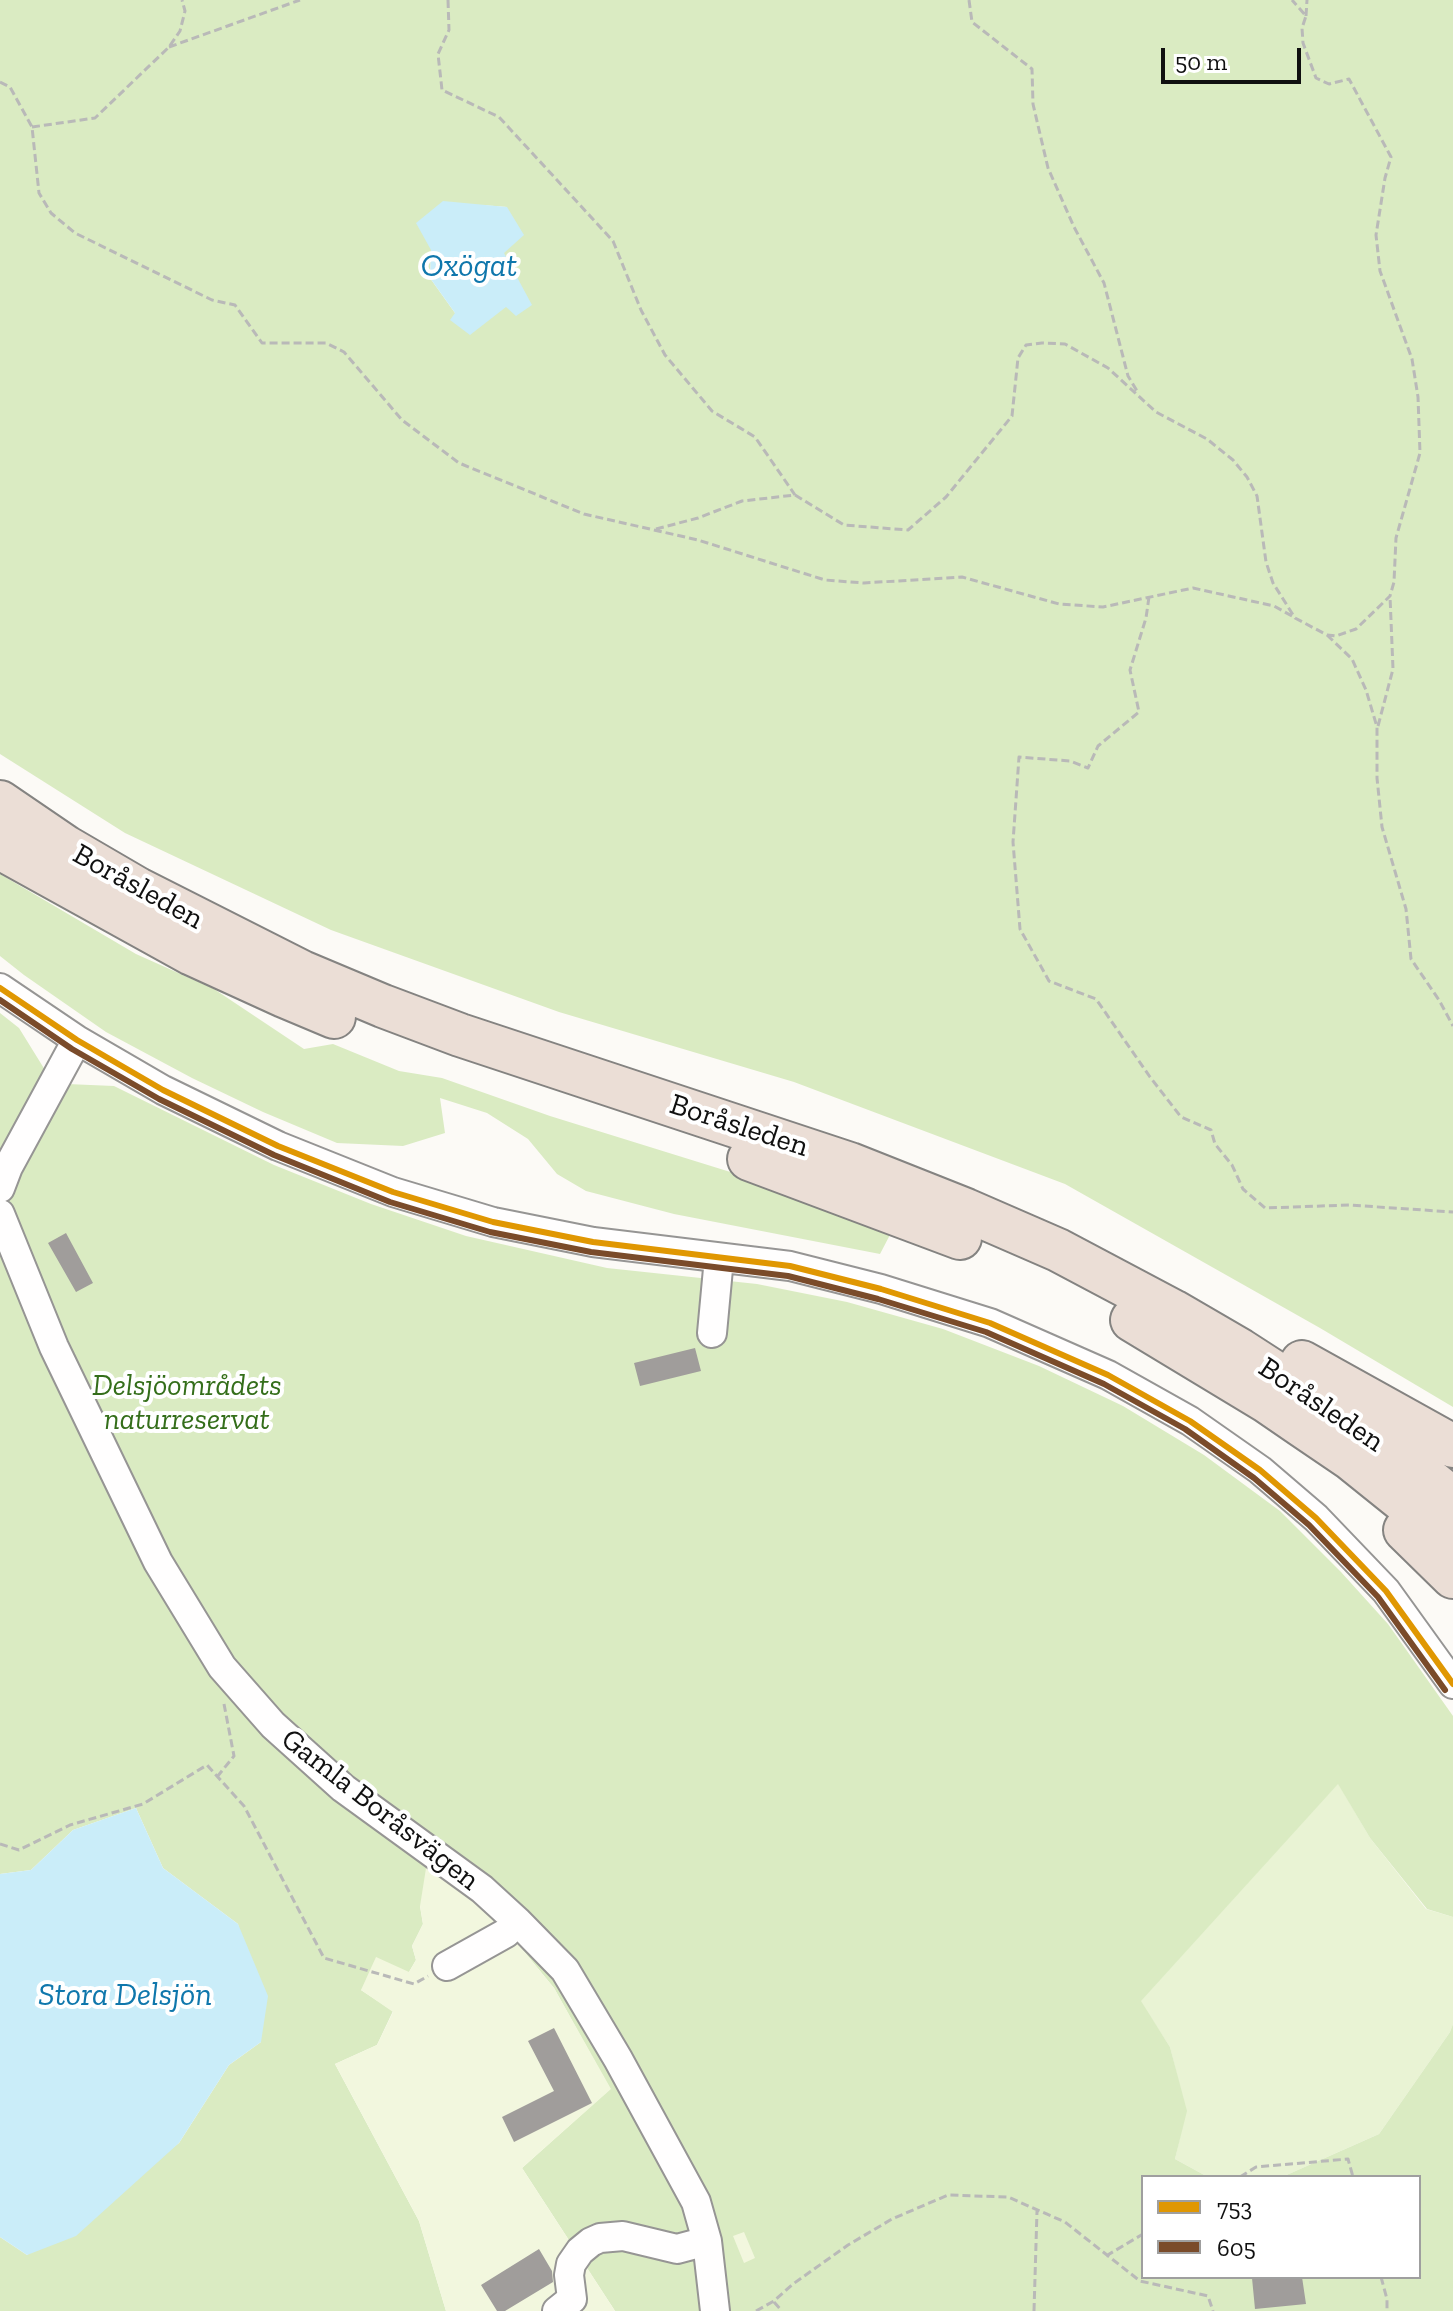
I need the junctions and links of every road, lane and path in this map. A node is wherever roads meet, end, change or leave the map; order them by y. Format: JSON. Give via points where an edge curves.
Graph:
{"nodes":[{"id":1,"x":182,"y":0,"type":"edge"},
{"id":2,"x":300,"y":0,"type":"edge"},
{"id":3,"x":448,"y":0,"type":"edge"},
{"id":4,"x":969,"y":0,"type":"edge"},
{"id":5,"x":1292,"y":0,"type":"edge"},
{"id":6,"x":1307,"y":0,"type":"edge"},
{"id":7,"x":1306,"y":16,"type":"junction"},
{"id":8,"x":169,"y":47,"type":"junction"},
{"id":9,"x":0,"y":82,"type":"edge"},
{"id":10,"x":32,"y":127,"type":"junction"},
{"id":11,"x":1139,"y":395,"type":"junction"},
{"id":12,"x":795,"y":495,"type":"junction"},
{"id":13,"x":656,"y":529,"type":"junction"},
{"id":14,"x":1390,"y":596,"type":"junction"},
{"id":15,"x":1149,"y":597,"type":"junction"},
{"id":16,"x":1295,"y":618,"type":"junction"},
{"id":17,"x":1327,"y":635,"type":"junction"},
{"id":18,"x":1377,"y":727,"type":"junction"},
{"id":19,"x":0,"y":802,"type":"edge"},
{"id":20,"x":0,"y":848,"type":"edge"},
{"id":21,"x":0,"y":988,"type":"edge"},
{"id":22,"x":1453,"y":1026,"type":"edge"},
{"id":23,"x":77,"y":1040,"type":"junction"},
{"id":24,"x":0,"y":1188,"type":"edge"},
{"id":25,"x":1453,"y":1212,"type":"edge"},
{"id":26,"x":0,"y":1214,"type":"edge"},
{"id":27,"x":1058,"y":1250,"type":"junction"},
{"id":28,"x":719,"y":1258,"type":"junction"},
{"id":29,"x":712,"y":1333,"type":"dead end"},
{"id":30,"x":1266,"y":1401,"type":"junction"},
{"id":31,"x":1453,"y":1446,"type":"edge"},
{"id":32,"x":1453,"y":1499,"type":"edge"},
{"id":33,"x":1453,"y":1541,"type":"edge"},
{"id":34,"x":1453,"y":1577,"type":"edge"},
{"id":35,"x":234,"y":1681,"type":"junction"},
{"id":36,"x":1453,"y":1684,"type":"edge"},
{"id":37,"x":217,"y":1777,"type":"junction"},
{"id":38,"x":0,"y":1844,"type":"edge"},
{"id":39,"x":517,"y":1921,"type":"junction"},
{"id":40,"x":447,"y":1966,"type":"joint"},
{"id":41,"x":1243,"y":2175,"type":"edge"},
{"id":42,"x":1352,"y":2175,"type":"edge"},
{"id":43,"x":1037,"y":2209,"type":"junction"},
{"id":44,"x":1141,"y":2235,"type":"edge"},
{"id":45,"x":707,"y":2241,"type":"junction"},
{"id":46,"x":1106,"y":2256,"type":"junction"},
{"id":47,"x":1382,"y":2279,"type":"edge"},
{"id":48,"x":774,"y":2301,"type":"junction"},
{"id":49,"x":557,"y":2311,"type":"edge"},
{"id":50,"x":715,"y":2311,"type":"edge"},
{"id":51,"x":756,"y":2311,"type":"edge"},
{"id":52,"x":782,"y":2311,"type":"edge"},
{"id":53,"x":1034,"y":2311,"type":"edge"},
{"id":54,"x":1213,"y":2311,"type":"edge"},
{"id":55,"x":1387,"y":2311,"type":"edge"}],
"edges":[{"from":1,"to":8,"type":"path","via":[[180,31]]},
{"from":2,"to":8,"type":"path"},
{"from":3,"to":12,"type":"path","via":[[449,30],[438,54],[442,90],[499,117],[613,241],[665,355],[712,411],[755,437]]},
{"from":4,"to":11,"type":"path","via":[[972,22],[1032,69],[1033,104],[1048,168],[1104,283],[1128,376]]},
{"from":5,"to":7,"type":"path"},
{"from":6,"to":7,"type":"path"},
{"from":7,"to":14,"type":"path","via":[[1303,43],[1316,78],[1329,84],[1349,79],[1391,157],[1376,235],[1380,271],[1412,359],[1420,453],[1396,538]]},
{"from":8,"to":10,"type":"path","via":[[95,118]]},
{"from":9,"to":10,"type":"path","via":[[10,87]]},
{"from":10,"to":13,"type":"path","via":[[39,193],[51,213],[75,233],[212,300],[235,305],[262,343],[326,343],[344,352],[402,420],[459,463],[584,514]]},
{"from":11,"to":12,"type":"path","via":[[1108,368],[1065,344],[1026,345],[1018,358],[1012,416],[946,497],[908,530],[844,525]]},
{"from":11,"to":16,"type":"path","via":[[1156,412],[1207,439],[1247,477],[1257,496],[1269,572]]},
{"from":12,"to":13,"type":"path","via":[[742,501]]},
{"from":13,"to":15,"type":"path","via":[[825,580],[962,577],[1059,604],[1103,607]]},
{"from":14,"to":17,"type":"path","via":[[1356,629]]},
{"from":14,"to":18,"type":"path","via":[[1393,669]]},
{"from":15,"to":16,"type":"path","via":[[1193,588],[1274,606]]},
{"from":15,"to":25,"type":"path","via":[[1130,670],[1139,712],[1098,746],[1088,768],[1070,761],[1019,757],[1013,842],[1020,929],[1049,981],[1096,999],[1181,1117],[1211,1130],[1243,1189],[1265,1208],[1349,1205]]},
{"from":16,"to":17,"type":"path"},
{"from":17,"to":18,"type":"path","via":[[1352,659]]},
{"from":18,"to":22,"type":"path","via":[[1382,827],[1406,909],[1411,959]]},
{"from":19,"to":27,"type":"highway","name":"Boråsleden","via":[[138,889],[302,972],[460,1035],[850,1164]]},
{"from":20,"to":30,"type":"highway","name":"Boråsleden","via":[[192,954],[377,1034],[751,1160],[972,1243],[1134,1321]]},
{"from":21,"to":23,"type":"street"},
{"from":23,"to":24,"type":"street"},
{"from":23,"to":28,"type":"street","via":[[163,1090],[278,1146],[393,1192],[493,1222],[579,1240]]},
{"from":26,"to":35,"type":"street","name":"Gamla Boråsvägen","via":[[54,1347],[158,1562]]},
{"from":27,"to":31,"type":"highway","via":[[1187,1301]]},
{"from":27,"to":32,"type":"highway","name":"Boråsleden","via":[[1252,1358]]},
{"from":28,"to":29,"type":"street"},
{"from":28,"to":36,"type":"street","via":[[790,1266],[990,1323],[1108,1375],[1190,1421],[1316,1518],[1386,1591]]},
{"from":30,"to":33,"type":"highway","name":"Boråsleden","via":[[1351,1459]]},
{"from":30,"to":34,"type":"highway"},
{"from":35,"to":37,"type":"path","via":[[223,1706],[234,1756]]},
{"from":35,"to":39,"type":"street","name":"Gamla Boråsvägen","via":[[273,1725],[343,1788],[482,1889]]},
{"from":37,"to":38,"type":"path","via":[[207,1765],[143,1804],[70,1825],[19,1850]]},
{"from":37,"to":40,"type":"path","via":[[244,1806],[324,1958],[414,1984]]},
{"from":39,"to":40,"type":"street","via":[[506,1933]]},
{"from":39,"to":45,"type":"street","name":"Gamla Boråsvägen","via":[[565,1970],[618,2059],[696,2202]]},
{"from":41,"to":42,"type":"path","via":[[1256,2167],[1348,2159]]},
{"from":43,"to":46,"type":"path","via":[[1065,2222]]},
{"from":43,"to":48,"type":"path","via":[[1008,2197],[948,2195],[848,2245]]},
{"from":43,"to":53,"type":"path"},
{"from":44,"to":46,"type":"path"},
{"from":45,"to":49,"type":"street","via":[[677,2249],[623,2236],[591,2242],[571,2264],[572,2299]]},
{"from":45,"to":50,"type":"street","name":"Gamla Boråsvägen"},
{"from":46,"to":54,"type":"path","via":[[1140,2281],[1208,2296]]},
{"from":47,"to":55,"type":"path"},
{"from":48,"to":51,"type":"path"},
{"from":48,"to":52,"type":"path"}]}
